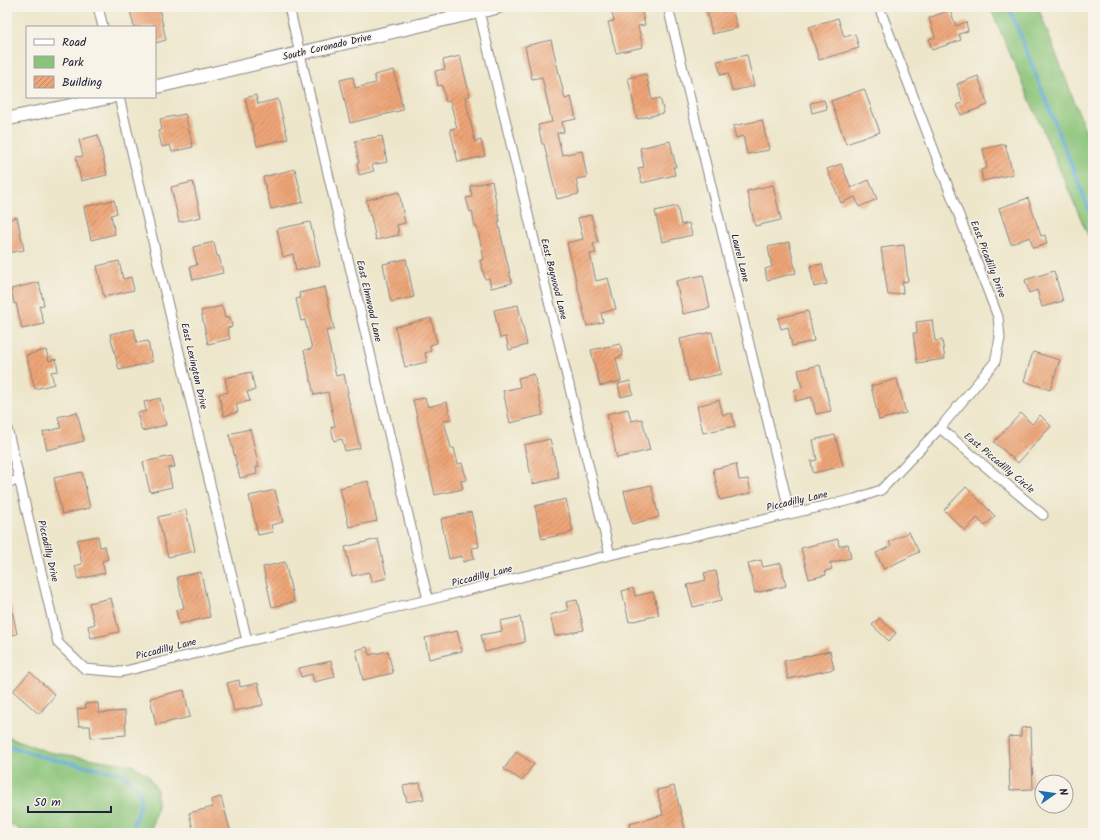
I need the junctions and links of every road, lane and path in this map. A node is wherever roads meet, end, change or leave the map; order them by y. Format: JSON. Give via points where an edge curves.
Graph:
{"nodes":[{"id":1,"x":98,"y":7,"type":"edge"},
{"id":2,"x":289,"y":7,"type":"edge"},
{"id":3,"x":498,"y":7,"type":"edge"},
{"id":4,"x":668,"y":7,"type":"edge"},
{"id":5,"x":879,"y":7,"type":"edge"},
{"id":6,"x":478,"y":9,"type":"edge"},
{"id":7,"x":103,"y":26,"type":"edge"},
{"id":8,"x":300,"y":53,"type":"junction"},
{"id":9,"x":156,"y":87,"type":"edge"},
{"id":10,"x":106,"y":98,"type":"edge"},
{"id":11,"x":119,"y":98,"type":"edge"},
{"id":12,"x":7,"y":120,"type":"edge"},
{"id":13,"x":7,"y":428,"type":"edge"},
{"id":14,"x":940,"y":428,"type":"junction"},
{"id":15,"x":19,"y":480,"type":"junction"},
{"id":16,"x":7,"y":483,"type":"edge"},
{"id":17,"x":881,"y":490,"type":"joint"},
{"id":18,"x":790,"y":514,"type":"junction"},
{"id":19,"x":1043,"y":515,"type":"dead end"},
{"id":20,"x":610,"y":555,"type":"junction"},
{"id":21,"x":428,"y":600,"type":"junction"},
{"id":22,"x":247,"y":641,"type":"junction"},
{"id":23,"x":85,"y":669,"type":"joint"}],
"edges":[{"from":1,"to":7,"type":"street"},
{"from":2,"to":8,"type":"street","name":"East Elmwood Lane"},
{"from":3,"to":6,"type":"street","name":"South Coronado Drive"},
{"from":4,"to":18,"type":"street","name":"Laurel Lane"},
{"from":5,"to":14,"type":"street","name":"East Picadilly Drive","via":[[998,317],[1000,338],[995,362]]},
{"from":6,"to":8,"type":"street","name":"South Coronado Drive"},
{"from":6,"to":20,"type":"street","name":"East Baywood Lane"},
{"from":8,"to":9,"type":"street","name":"South Coronado Drive"},
{"from":8,"to":21,"type":"street","name":"East Elmwood Lane"},
{"from":10,"to":12,"type":"street"},
{"from":11,"to":22,"type":"street","name":"East Lexington Drive"},
{"from":13,"to":15,"type":"street","name":"Piccadilly Drive"},
{"from":14,"to":17,"type":"street","name":"East Picadilly Drive"},
{"from":14,"to":19,"type":"street","name":"East Piccadilly Circle"},
{"from":15,"to":16,"type":"street"},
{"from":15,"to":23,"type":"street","name":"Piccadilly Drive","via":[[58,643]]},
{"from":17,"to":18,"type":"street","name":"Piccadilly Lane","via":[[855,499]]},
{"from":18,"to":20,"type":"street","name":"Piccadilly Lane"},
{"from":20,"to":21,"type":"street","name":"Piccadilly Lane"},
{"from":21,"to":22,"type":"street","name":"Piccadilly Lane"},
{"from":22,"to":23,"type":"street","name":"Piccadilly Lane","via":[[121,672]]}]}
